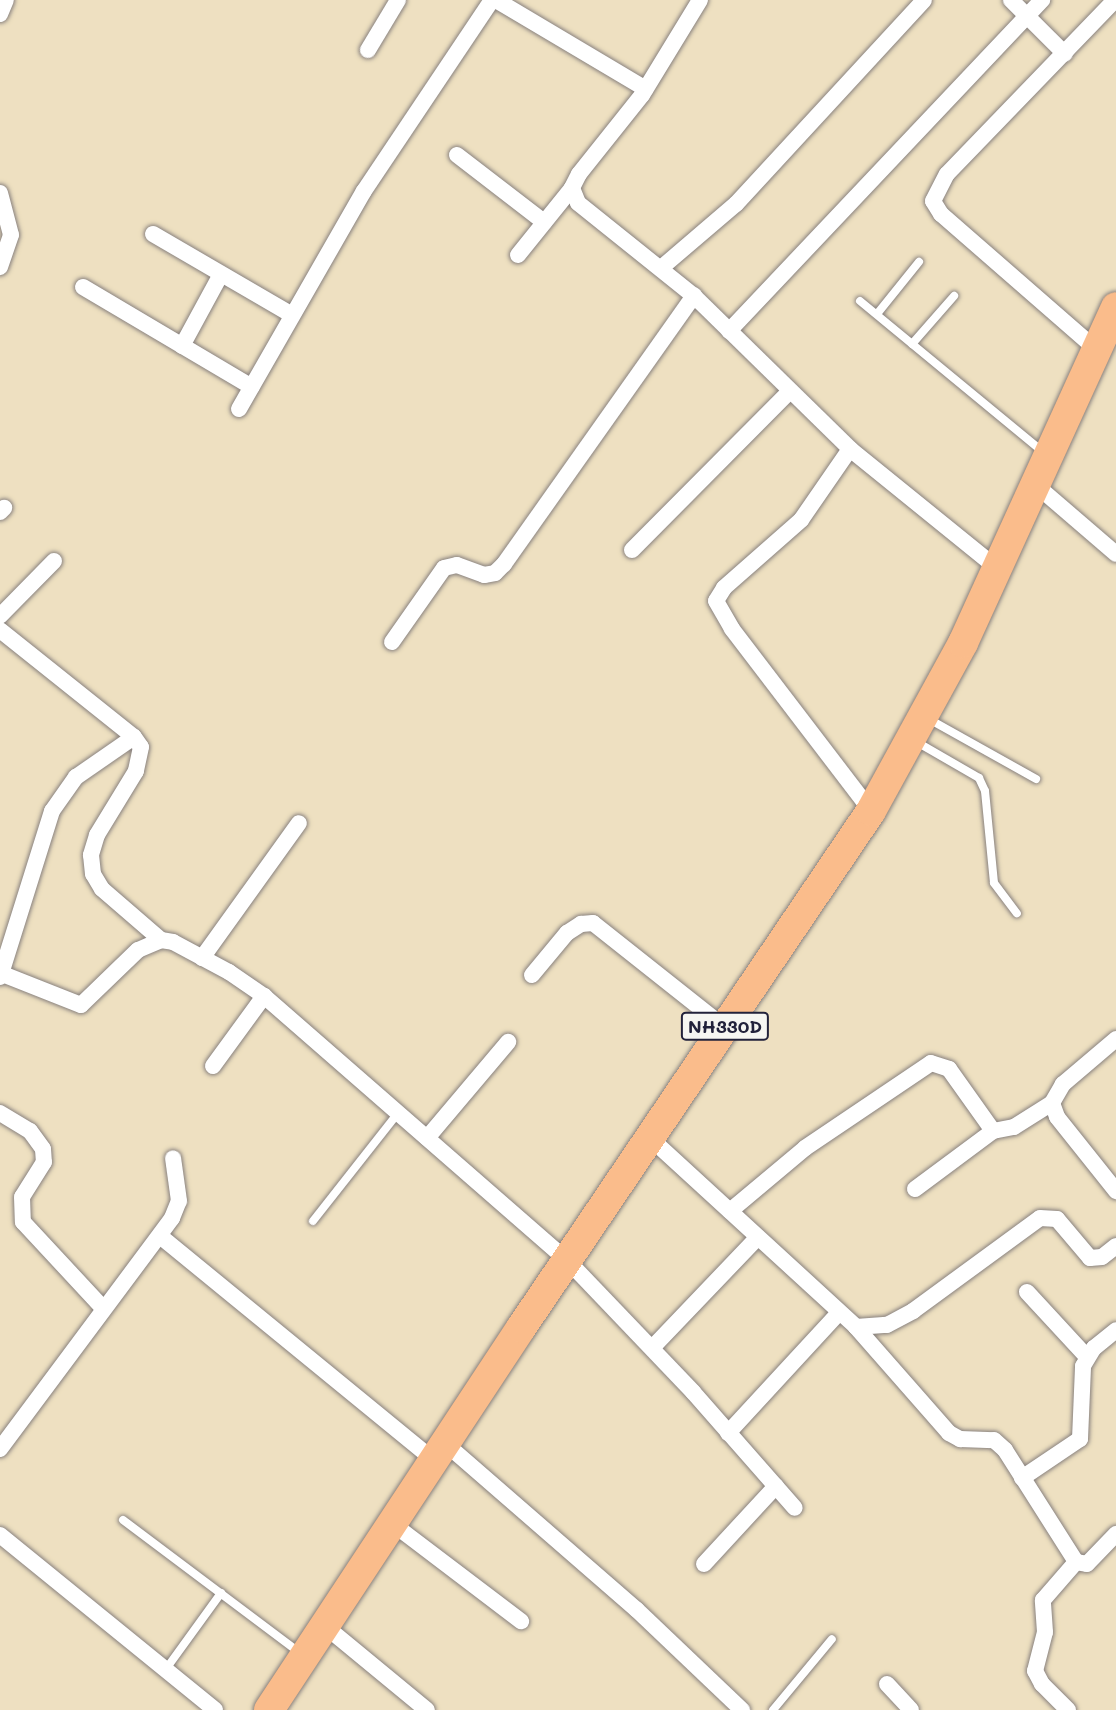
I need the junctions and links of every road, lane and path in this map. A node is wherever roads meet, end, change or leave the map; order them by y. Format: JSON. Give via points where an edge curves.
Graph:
{"nodes":[{"id":1,"x":6,"y":0,"type":"edge"},
{"id":2,"x":398,"y":0,"type":"edge"},
{"id":3,"x":494,"y":0,"type":"edge"},
{"id":4,"x":700,"y":0,"type":"edge"},
{"id":5,"x":923,"y":0,"type":"edge"},
{"id":6,"x":1011,"y":0,"type":"edge"},
{"id":7,"x":1041,"y":0,"type":"edge"},
{"id":8,"x":1115,"y":0,"type":"edge"},
{"id":9,"x":0,"y":14,"type":"edge"},
{"id":10,"x":1027,"y":15,"type":"junction"},
{"id":11,"x":368,"y":50,"type":"dead end"},
{"id":12,"x":1065,"y":54,"type":"junction"},
{"id":13,"x":646,"y":89,"type":"junction"},
{"id":14,"x":457,"y":155,"type":"dead end"},
{"id":15,"x":572,"y":188,"type":"junction"},
{"id":16,"x":0,"y":192,"type":"edge"},
{"id":17,"x":544,"y":222,"type":"junction"},
{"id":18,"x":153,"y":234,"type":"dead end"},
{"id":19,"x":518,"y":255,"type":"dead end"},
{"id":20,"x":919,"y":262,"type":"dead end"},
{"id":21,"x":0,"y":267,"type":"edge"},
{"id":22,"x":661,"y":268,"type":"junction"},
{"id":23,"x":220,"y":276,"type":"junction"},
{"id":24,"x":83,"y":287,"type":"dead end"},
{"id":25,"x":694,"y":296,"type":"junction"},
{"id":26,"x":954,"y":296,"type":"dead end"},
{"id":27,"x":860,"y":301,"type":"dead end"},
{"id":28,"x":1116,"y":307,"type":"edge"},
{"id":29,"x":877,"y":314,"type":"junction"},
{"id":30,"x":292,"y":315,"type":"junction"},
{"id":31,"x":729,"y":331,"type":"junction"},
{"id":32,"x":912,"y":344,"type":"junction"},
{"id":33,"x":182,"y":346,"type":"junction"},
{"id":34,"x":1097,"y":351,"type":"junction"},
{"id":35,"x":252,"y":387,"type":"junction"},
{"id":36,"x":789,"y":392,"type":"junction"},
{"id":37,"x":239,"y":409,"type":"dead end"},
{"id":38,"x":850,"y":449,"type":"junction"},
{"id":39,"x":1050,"y":458,"type":"junction"},
{"id":40,"x":1037,"y":486,"type":"junction"},
{"id":41,"x":632,"y":550,"type":"dead end"},
{"id":42,"x":1116,"y":554,"type":"edge"},
{"id":43,"x":54,"y":561,"type":"dead end"},
{"id":44,"x":998,"y":569,"type":"junction"},
{"id":45,"x":0,"y":616,"type":"edge"},
{"id":46,"x":0,"y":629,"type":"edge"},
{"id":47,"x":392,"y":642,"type":"dead end"},
{"id":48,"x":918,"y":728,"type":"junction"},
{"id":49,"x":134,"y":737,"type":"junction"},
{"id":50,"x":1036,"y":779,"type":"dead end"},
{"id":51,"x":871,"y":811,"type":"junction"},
{"id":52,"x":299,"y":823,"type":"dead end"},
{"id":53,"x":1017,"y":913,"type":"dead end"},
{"id":54,"x":161,"y":940,"type":"junction"},
{"id":55,"x":202,"y":958,"type":"junction"},
{"id":56,"x":1,"y":975,"type":"edge"},
{"id":57,"x":532,"y":975,"type":"dead end"},
{"id":58,"x":264,"y":996,"type":"junction"},
{"id":59,"x":724,"y":1027,"type":"junction"},
{"id":60,"x":1116,"y":1039,"type":"edge"},
{"id":61,"x":508,"y":1042,"type":"dead end"},
{"id":62,"x":212,"y":1066,"type":"dead end"},
{"id":63,"x":1052,"y":1103,"type":"junction"},
{"id":64,"x":0,"y":1113,"type":"edge"},
{"id":65,"x":398,"y":1113,"type":"junction"},
{"id":66,"x":993,"y":1131,"type":"junction"},
{"id":67,"x":649,"y":1136,"type":"junction"},
{"id":68,"x":427,"y":1138,"type":"junction"},
{"id":69,"x":173,"y":1158,"type":"dead end"},
{"id":70,"x":915,"y":1189,"type":"dead end"},
{"id":71,"x":1116,"y":1191,"type":"edge"},
{"id":72,"x":730,"y":1211,"type":"junction"},
{"id":73,"x":313,"y":1221,"type":"dead end"},
{"id":74,"x":160,"y":1236,"type":"junction"},
{"id":75,"x":758,"y":1237,"type":"junction"},
{"id":76,"x":1116,"y":1246,"type":"edge"},
{"id":77,"x":567,"y":1260,"type":"junction"},
{"id":78,"x":1027,"y":1292,"type":"dead end"},
{"id":79,"x":103,"y":1308,"type":"junction"},
{"id":80,"x":838,"y":1314,"type":"junction"},
{"id":81,"x":856,"y":1327,"type":"junction"},
{"id":82,"x":1116,"y":1330,"type":"edge"},
{"id":83,"x":652,"y":1348,"type":"junction"},
{"id":84,"x":1087,"y":1357,"type":"junction"},
{"id":85,"x":728,"y":1433,"type":"junction"},
{"id":86,"x":0,"y":1449,"type":"edge"},
{"id":87,"x":440,"y":1452,"type":"junction"},
{"id":88,"x":1022,"y":1478,"type":"junction"},
{"id":89,"x":775,"y":1486,"type":"junction"},
{"id":90,"x":795,"y":1508,"type":"dead end"},
{"id":91,"x":124,"y":1520,"type":"dead end"},
{"id":92,"x":393,"y":1524,"type":"junction"},
{"id":93,"x":0,"y":1535,"type":"edge"},
{"id":94,"x":1116,"y":1535,"type":"edge"},
{"id":95,"x":1076,"y":1562,"type":"junction"},
{"id":96,"x":704,"y":1564,"type":"dead end"},
{"id":97,"x":221,"y":1593,"type":"junction"},
{"id":98,"x":521,"y":1621,"type":"dead end"},
{"id":99,"x":325,"y":1626,"type":"junction"},
{"id":100,"x":832,"y":1639,"type":"dead end"},
{"id":101,"x":305,"y":1657,"type":"junction"},
{"id":102,"x":166,"y":1669,"type":"junction"},
{"id":103,"x":887,"y":1684,"type":"dead end"},
{"id":104,"x":215,"y":1710,"type":"edge"},
{"id":105,"x":269,"y":1710,"type":"edge"},
{"id":106,"x":427,"y":1710,"type":"edge"},
{"id":107,"x":743,"y":1710,"type":"edge"},
{"id":108,"x":774,"y":1710,"type":"edge"},
{"id":109,"x":911,"y":1710,"type":"edge"},
{"id":110,"x":1068,"y":1710,"type":"edge"}],
"edges":[{"from":1,"to":9,"type":"street"},
{"from":2,"to":11,"type":"street"},
{"from":3,"to":13,"type":"street"},
{"from":3,"to":30,"type":"street","via":[[364,191]]},
{"from":4,"to":13,"type":"street"},
{"from":5,"to":22,"type":"street","via":[[743,197]]},
{"from":6,"to":10,"type":"street"},
{"from":7,"to":10,"type":"street"},
{"from":8,"to":12,"type":"street"},
{"from":10,"to":12,"type":"street"},
{"from":10,"to":31,"type":"street"},
{"from":12,"to":34,"type":"street","via":[[947,174],[933,201],[941,214]]},
{"from":13,"to":15,"type":"street"},
{"from":14,"to":17,"type":"street"},
{"from":15,"to":17,"type":"street"},
{"from":15,"to":22,"type":"street","via":[[578,203]]},
{"from":16,"to":21,"type":"street","via":[[11,235]]},
{"from":17,"to":19,"type":"street"},
{"from":18,"to":23,"type":"street"},
{"from":20,"to":29,"type":"lane"},
{"from":22,"to":25,"type":"street"},
{"from":23,"to":30,"type":"street"},
{"from":23,"to":33,"type":"street"},
{"from":24,"to":33,"type":"street"},
{"from":25,"to":31,"type":"street"},
{"from":25,"to":47,"type":"street","via":[[504,564],[484,576],[457,565],[444,568]]},
{"from":26,"to":32,"type":"lane"},
{"from":27,"to":29,"type":"lane"},
{"from":28,"to":34,"type":"highway","number":"NH330D"},
{"from":29,"to":32,"type":"lane"},
{"from":30,"to":35,"type":"street"},
{"from":31,"to":36,"type":"street"},
{"from":32,"to":39,"type":"lane"},
{"from":33,"to":35,"type":"street"},
{"from":34,"to":39,"type":"highway","number":"NH330D"},
{"from":35,"to":37,"type":"street"},
{"from":36,"to":38,"type":"street"},
{"from":36,"to":41,"type":"street"},
{"from":38,"to":44,"type":"street"},
{"from":38,"to":51,"type":"street","via":[[801,520],[723,588],[716,601],[732,629]]},
{"from":39,"to":40,"type":"highway","number":"NH330D"},
{"from":40,"to":42,"type":"street"},
{"from":40,"to":44,"type":"highway","number":"NH330D"},
{"from":43,"to":45,"type":"street"},
{"from":44,"to":48,"type":"highway","number":"NH330D"},
{"from":46,"to":49,"type":"street"},
{"from":48,"to":50,"type":"lane"},
{"from":48,"to":51,"type":"highway","number":"NH330D"},
{"from":48,"to":53,"type":"lane","via":[[979,778],[985,790],[994,883]]},
{"from":49,"to":54,"type":"street","via":[[141,759],[97,835],[91,855],[93,874],[102,889]]},
{"from":49,"to":56,"type":"street","via":[[76,777],[51,811]]},
{"from":51,"to":59,"type":"highway","number":"NH330D"},
{"from":52,"to":55,"type":"street"},
{"from":54,"to":55,"type":"street"},
{"from":54,"to":56,"type":"street","via":[[138,950],[81,1005]]},
{"from":55,"to":58,"type":"street"},
{"from":57,"to":59,"type":"street","via":[[567,933],[593,923]]},
{"from":58,"to":62,"type":"street"},
{"from":58,"to":65,"type":"street"},
{"from":59,"to":67,"type":"highway","number":"NH330D"},
{"from":60,"to":63,"type":"street","via":[[1063,1084]]},
{"from":61,"to":68,"type":"street"},
{"from":63,"to":66,"type":"street","via":[[1014,1127]]},
{"from":63,"to":71,"type":"street","via":[[1057,1117]]},
{"from":64,"to":79,"type":"street","via":[[30,1131],[43,1149],[44,1163],[22,1197],[23,1222]]},
{"from":65,"to":68,"type":"street"},
{"from":65,"to":73,"type":"lane"},
{"from":66,"to":70,"type":"street"},
{"from":66,"to":72,"type":"street","via":[[948,1069],[931,1063],[804,1148]]},
{"from":67,"to":72,"type":"street"},
{"from":67,"to":77,"type":"highway","number":"NH330D"},
{"from":68,"to":77,"type":"street"},
{"from":69,"to":74,"type":"street","via":[[179,1201]]},
{"from":72,"to":75,"type":"street"},
{"from":74,"to":79,"type":"street"},
{"from":74,"to":87,"type":"street"},
{"from":75,"to":80,"type":"street"},
{"from":75,"to":83,"type":"street"},
{"from":76,"to":81,"type":"street","via":[[1102,1257],[1090,1258],[1057,1219],[1040,1219],[913,1311],[887,1325]]},
{"from":77,"to":83,"type":"street"},
{"from":77,"to":87,"type":"highway","number":"NH330D"},
{"from":78,"to":84,"type":"street"},
{"from":79,"to":86,"type":"street"},
{"from":80,"to":81,"type":"street"},
{"from":80,"to":85,"type":"street"},
{"from":81,"to":88,"type":"street","via":[[949,1433],[960,1439],[994,1440]]},
{"from":82,"to":84,"type":"street"},
{"from":83,"to":85,"type":"street"},
{"from":84,"to":88,"type":"street","via":[[1080,1439]]},
{"from":85,"to":89,"type":"street"},
{"from":87,"to":92,"type":"highway","number":"NH330D"},
{"from":87,"to":107,"type":"street","via":[[637,1610]]},
{"from":88,"to":95,"type":"street"},
{"from":89,"to":90,"type":"street"},
{"from":89,"to":96,"type":"street"},
{"from":91,"to":97,"type":"lane"},
{"from":92,"to":98,"type":"street"},
{"from":92,"to":99,"type":"highway","number":"NH330D"},
{"from":93,"to":102,"type":"street"},
{"from":94,"to":95,"type":"street","via":[[1087,1564]]},
{"from":95,"to":110,"type":"street","via":[[1043,1600],[1045,1632],[1035,1671]]},
{"from":97,"to":101,"type":"lane"},
{"from":97,"to":102,"type":"lane"},
{"from":99,"to":101,"type":"highway","number":"NH330D"},
{"from":99,"to":106,"type":"street"},
{"from":100,"to":108,"type":"lane"},
{"from":101,"to":105,"type":"highway","number":"NH330D"},
{"from":102,"to":104,"type":"street"},
{"from":103,"to":109,"type":"street"}]}
